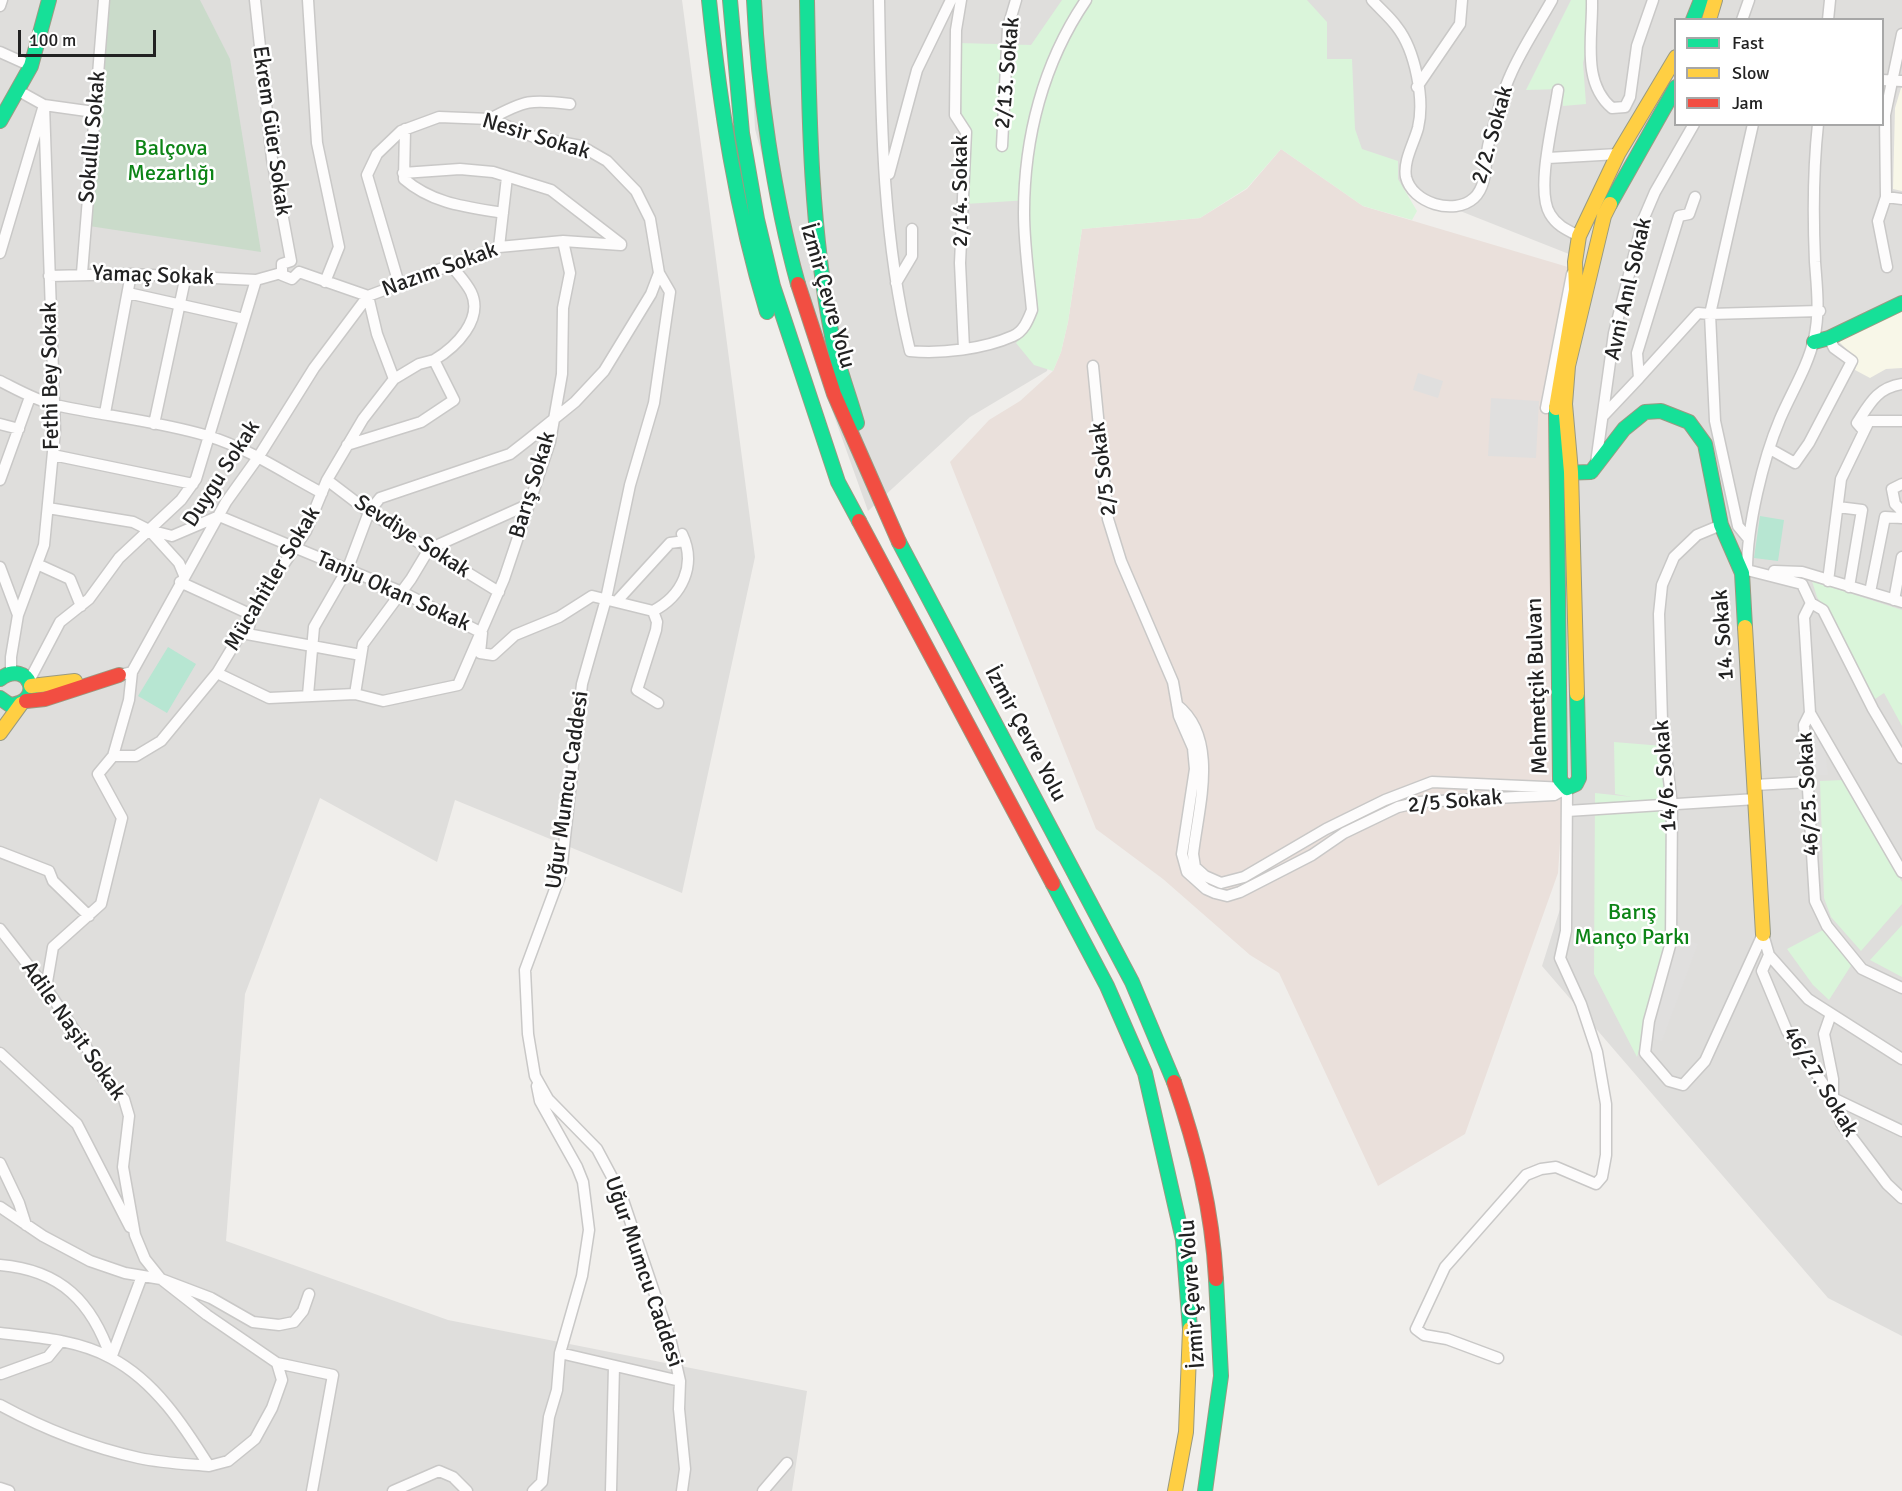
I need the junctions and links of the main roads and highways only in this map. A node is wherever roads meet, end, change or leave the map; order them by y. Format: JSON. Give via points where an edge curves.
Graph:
{"nodes":[{"id":1,"x":49,"y":0,"type":"edge"},
{"id":2,"x":709,"y":0,"type":"edge"},
{"id":3,"x":730,"y":0,"type":"edge"},
{"id":4,"x":754,"y":0,"type":"edge"},
{"id":5,"x":807,"y":0,"type":"edge"},
{"id":6,"x":1701,"y":0,"type":"edge"},
{"id":7,"x":1715,"y":0,"type":"edge"},
{"id":8,"x":1695,"y":18,"type":"edge"},
{"id":9,"x":1710,"y":18,"type":"edge"},
{"id":10,"x":1674,"y":60,"type":"edge"},
{"id":11,"x":1674,"y":90,"type":"edge"},
{"id":12,"x":0,"y":121,"type":"edge"},
{"id":13,"x":1902,"y":303,"type":"edge"},
{"id":14,"x":1814,"y":342,"type":"road end"},
{"id":15,"x":1560,"y":404,"type":"junction"},
{"id":16,"x":1565,"y":472,"type":"junction"},
{"id":17,"x":871,"y":478,"type":"junction"},
{"id":18,"x":838,"y":482,"type":"junction"},
{"id":19,"x":4,"y":674,"type":"edge"},
{"id":20,"x":30,"y":684,"type":"junction"},
{"id":21,"x":0,"y":698,"type":"edge"},
{"id":22,"x":23,"y":703,"type":"junction"},
{"id":23,"x":0,"y":727,"type":"edge"},
{"id":24,"x":1567,"y":788,"type":"road end"},
{"id":25,"x":1763,"y":934,"type":"road end"},
{"id":26,"x":1175,"y":1491,"type":"edge"},
{"id":27,"x":1204,"y":1491,"type":"edge"}],
"edges":[{"from":1,"to":12,"type":"main road","via":[[31,66]]},
{"from":2,"to":18,"type":"main road","via":[[739,216],[779,349]]},
{"from":3,"to":18,"type":"main road","name":"İzmir Çevre Yolu","via":[[742,133],[757,219],[773,286]]},
{"from":4,"to":17,"type":"main road","name":"İzmir Çevre Yolu","via":[[774,169],[791,258],[834,394]]},
{"from":5,"to":17,"type":"main road","via":[[811,147],[819,247],[830,329]]},
{"from":6,"to":8,"type":"main road"},
{"from":7,"to":9,"type":"main road"},
{"from":10,"to":15,"type":"main road","name":"Mehmetçik Bulvarı","via":[[1618,154],[1579,236],[1576,290]]},
{"from":11,"to":15,"type":"main road","name":"Mehmetçik Bulvarı","via":[[1604,216]]},
{"from":13,"to":14,"type":"main road"},
{"from":15,"to":16,"type":"main road","name":"Mehmetçik Bulvarı"},
{"from":16,"to":24,"type":"main road","name":"Mehmetçik Bulvarı","via":[[1579,778]]},
{"from":16,"to":25,"type":"main road","name":"14. Sokak","via":[[1591,472],[1624,429],[1645,412],[1661,411],[1689,422],[1705,444],[1721,525],[1745,569]]},
{"from":17,"to":27,"type":"main road","name":"İzmir Çevre Yolu","via":[[905,555],[1132,982],[1190,1128],[1212,1225],[1221,1376]]},
{"from":18,"to":26,"type":"main road","name":"İzmir Çevre Yolu","via":[[1107,986],[1145,1073],[1184,1240],[1189,1294],[1186,1432]]},
{"from":19,"to":20,"type":"main road","via":[[22,673]]},
{"from":20,"to":22,"type":"main road"},
{"from":20,"to":22,"type":"main road","via":[[126,673]]},
{"from":21,"to":22,"type":"main road","via":[[10,705]]},
{"from":22,"to":23,"type":"main road"}]}
